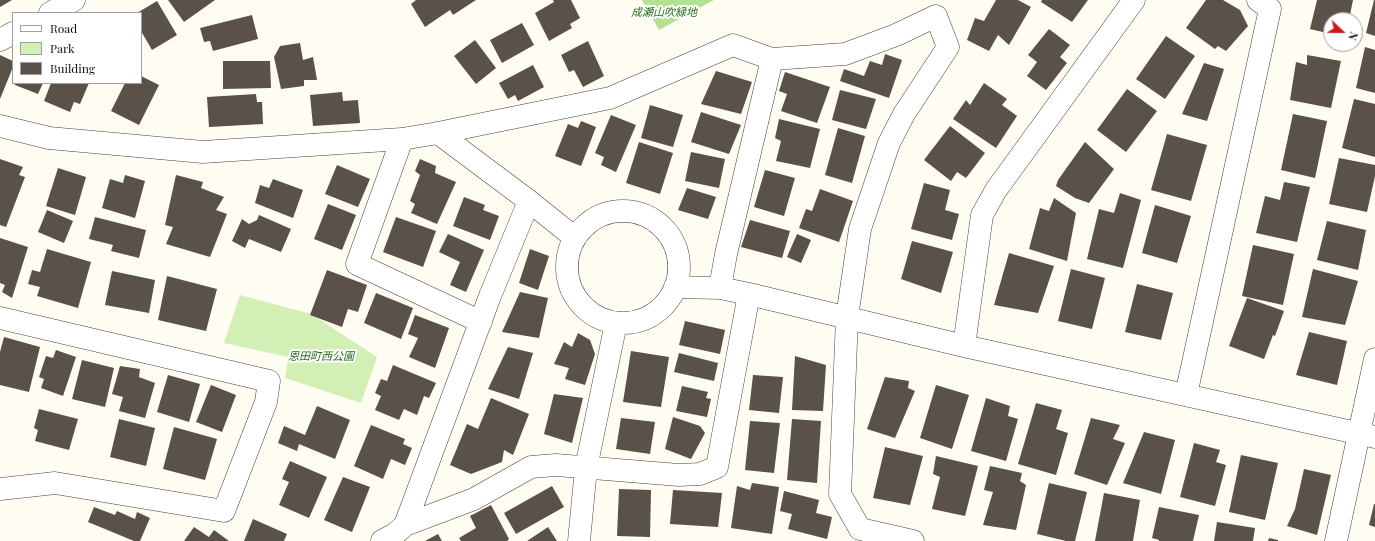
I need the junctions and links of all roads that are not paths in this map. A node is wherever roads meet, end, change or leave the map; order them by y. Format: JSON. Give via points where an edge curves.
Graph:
{"nodes":[{"id":1,"x":74,"y":0,"type":"edge"},
{"id":2,"x":1134,"y":0,"type":"edge"},
{"id":3,"x":1258,"y":0,"type":"edge"},
{"id":4,"x":52,"y":12,"type":"edge"},
{"id":5,"x":12,"y":34,"type":"edge"},
{"id":6,"x":0,"y":40,"type":"edge"},
{"id":7,"x":772,"y":60,"type":"junction"},
{"id":8,"x":0,"y":126,"type":"edge"},
{"id":9,"x":438,"y":133,"type":"junction"},
{"id":10,"x":402,"y":139,"type":"junction"},
{"id":11,"x":529,"y":201,"type":"junction"},
{"id":12,"x":575,"y":238,"type":"junction"},
{"id":13,"x":675,"y":287,"type":"junction"},
{"id":14,"x":720,"y":288,"type":"junction"},
{"id":15,"x":749,"y":294,"type":"junction"},
{"id":16,"x":847,"y":317,"type":"junction"},
{"id":17,"x":0,"y":318,"type":"edge"},
{"id":18,"x":481,"y":322,"type":"junction"},
{"id":19,"x":616,"y":323,"type":"junction"},
{"id":20,"x":964,"y":346,"type":"junction"},
{"id":21,"x":1375,"y":359,"type":"edge"},
{"id":22,"x":1186,"y":395,"type":"junction"},
{"id":23,"x":1367,"y":436,"type":"edge"},
{"id":24,"x":586,"y":468,"type":"junction"},
{"id":25,"x":0,"y":489,"type":"edge"},
{"id":26,"x":405,"y":525,"type":"junction"},
{"id":27,"x":382,"y":541,"type":"edge"},
{"id":28,"x":579,"y":541,"type":"edge"},
{"id":29,"x":913,"y":541,"type":"edge"},
{"id":30,"x":1336,"y":541,"type":"edge"}],
"edges":[{"from":1,"to":4,"type":"street"},
{"from":2,"to":20,"type":"street","via":[[1001,184],[982,215]]},
{"from":3,"to":22,"type":"street","via":[[1270,9]]},
{"from":5,"to":6,"type":"street"},
{"from":7,"to":9,"type":"street","via":[[733,45],[610,98]]},
{"from":7,"to":14,"type":"street"},
{"from":7,"to":16,"type":"street","via":[[845,54],[896,35],[936,16],[948,48],[904,114],[889,143],[860,229]]},
{"from":8,"to":10,"type":"street","via":[[49,138],[203,152]]},
{"from":9,"to":10,"type":"street"},
{"from":9,"to":11,"type":"street"},
{"from":10,"to":18,"type":"street","via":[[357,264]]},
{"from":11,"to":12,"type":"street"},
{"from":11,"to":18,"type":"street"},
{"from":12,"to":13,"type":"street","via":[[585,226],[599,216],[615,212],[632,212],[647,217],[660,226],[671,239],[679,271]]},
{"from":12,"to":19,"type":"street","via":[[568,256],[567,274],[572,292],[583,307],[598,318]]},
{"from":13,"to":14,"type":"street"},
{"from":13,"to":19,"type":"street","via":[[666,303],[652,315],[635,322]]},
{"from":14,"to":15,"type":"street"},
{"from":15,"to":16,"type":"street"},
{"from":15,"to":24,"type":"street","via":[[717,467],[700,474],[679,475]]},
{"from":16,"to":20,"type":"street"},
{"from":16,"to":29,"type":"street","via":[[840,494],[860,529]]},
{"from":17,"to":25,"type":"street","via":[[269,381],[266,402],[224,511],[55,483]]},
{"from":18,"to":26,"type":"street"},
{"from":19,"to":24,"type":"street"},
{"from":20,"to":22,"type":"street"},
{"from":21,"to":23,"type":"street"},
{"from":22,"to":23,"type":"street"},
{"from":23,"to":30,"type":"street"},
{"from":24,"to":26,"type":"street","via":[[556,465],[532,467],[474,499]]},
{"from":24,"to":28,"type":"street"},
{"from":26,"to":27,"type":"street"}]}
